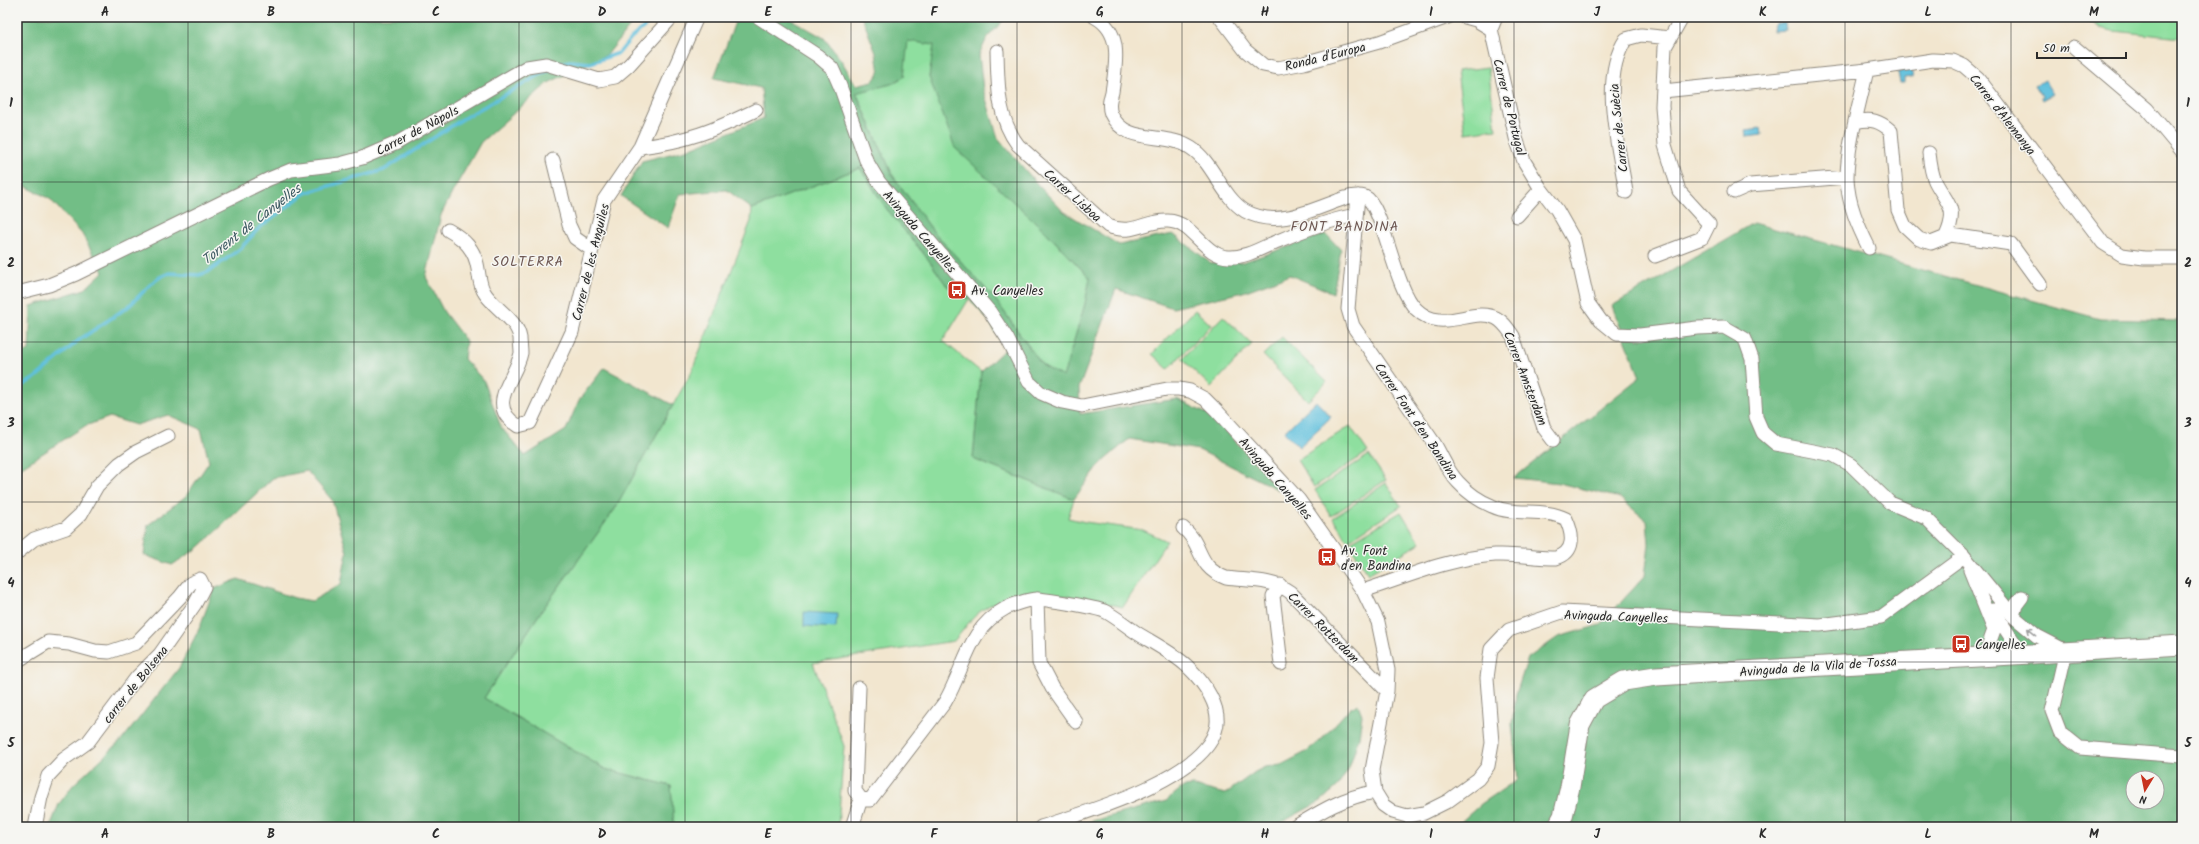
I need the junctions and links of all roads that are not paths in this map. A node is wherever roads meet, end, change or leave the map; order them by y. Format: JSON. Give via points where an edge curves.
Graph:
{"nodes":[{"id":1,"x":672,"y":17,"type":"edge"},
{"id":2,"x":697,"y":17,"type":"edge"},
{"id":3,"x":1094,"y":17,"type":"edge"},
{"id":4,"x":1220,"y":17,"type":"edge"},
{"id":5,"x":1448,"y":17,"type":"edge"},
{"id":6,"x":1465,"y":17,"type":"edge"},
{"id":7,"x":1682,"y":17,"type":"edge"},
{"id":8,"x":760,"y":18,"type":"edge"},
{"id":9,"x":1494,"y":23,"type":"edge"},
{"id":10,"x":1670,"y":38,"type":"junction"},
{"id":11,"x":2074,"y":47,"type":"dead end"},
{"id":12,"x":997,"y":52,"type":"dead end"},
{"id":13,"x":1867,"y":70,"type":"junction"},
{"id":14,"x":1663,"y":91,"type":"junction"},
{"id":15,"x":756,"y":110,"type":"dead end"},
{"id":16,"x":1856,"y":122,"type":"junction"},
{"id":17,"x":640,"y":146,"type":"junction"},
{"id":18,"x":2182,"y":151,"type":"edge"},
{"id":19,"x":1929,"y":153,"type":"dead end"},
{"id":20,"x":553,"y":160,"type":"dead end"},
{"id":21,"x":1847,"y":177,"type":"junction"},
{"id":22,"x":1541,"y":189,"type":"junction"},
{"id":23,"x":1626,"y":192,"type":"dead end"},
{"id":24,"x":1734,"y":192,"type":"dead end"},
{"id":25,"x":1358,"y":196,"type":"junction"},
{"id":26,"x":1356,"y":215,"type":"junction"},
{"id":27,"x":1517,"y":216,"type":"dead end"},
{"id":28,"x":448,"y":230,"type":"dead end"},
{"id":29,"x":1946,"y":236,"type":"junction"},
{"id":30,"x":1870,"y":248,"type":"dead end"},
{"id":31,"x":592,"y":250,"type":"junction"},
{"id":32,"x":1655,"y":256,"type":"dead end"},
{"id":33,"x":2182,"y":258,"type":"edge"},
{"id":34,"x":2040,"y":284,"type":"dead end"},
{"id":35,"x":17,"y":293,"type":"edge"},
{"id":36,"x":168,"y":436,"type":"dead end"},
{"id":37,"x":1553,"y":440,"type":"dead end"},
{"id":38,"x":1183,"y":528,"type":"dead end"},
{"id":39,"x":17,"y":553,"type":"edge"},
{"id":40,"x":1964,"y":556,"type":"junction"},
{"id":41,"x":1280,"y":585,"type":"junction"},
{"id":42,"x":1980,"y":590,"type":"junction"},
{"id":43,"x":1363,"y":591,"type":"junction"},
{"id":44,"x":2022,"y":597,"type":"dead end"},
{"id":45,"x":1037,"y":599,"type":"junction"},
{"id":46,"x":2013,"y":616,"type":"junction"},
{"id":47,"x":2182,"y":645,"type":"edge"},
{"id":48,"x":2066,"y":651,"type":"junction"},
{"id":49,"x":2021,"y":653,"type":"junction"},
{"id":50,"x":1985,"y":655,"type":"junction"},
{"id":51,"x":17,"y":661,"type":"edge"},
{"id":52,"x":1280,"y":664,"type":"dead end"},
{"id":53,"x":858,"y":688,"type":"dead end"},
{"id":54,"x":1387,"y":691,"type":"junction"},
{"id":55,"x":1076,"y":722,"type":"dead end"},
{"id":56,"x":2182,"y":756,"type":"edge"},
{"id":57,"x":1375,"y":792,"type":"junction"},
{"id":58,"x":861,"y":799,"type":"junction"},
{"id":59,"x":35,"y":827,"type":"edge"},
{"id":60,"x":852,"y":827,"type":"edge"},
{"id":61,"x":1041,"y":827,"type":"edge"},
{"id":62,"x":1295,"y":827,"type":"edge"},
{"id":63,"x":1557,"y":827,"type":"edge"}],
"edges":[{"from":1,"to":35,"type":"street","name":"Carrer de Nàpols","via":[[615,77],[599,80],[546,64],[527,67],[397,143],[340,164],[291,170],[268,178],[76,274],[43,287]]},
{"from":2,"to":17,"type":"street","name":"Carrer de les Anguiles"},
{"from":3,"to":25,"type":"street","via":[[1104,22],[1113,36],[1116,53],[1110,109],[1115,121],[1135,135],[1171,140],[1190,147],[1207,163],[1232,199],[1243,210],[1259,218],[1284,218]]},
{"from":4,"to":5,"type":"street","name":"Ronda d'Europa","via":[[1245,50],[1263,65],[1278,68],[1357,49]]},
{"from":6,"to":9,"type":"street"},
{"from":7,"to":10,"type":"street"},
{"from":8,"to":43,"type":"street","name":"Avinguda Canyelles","via":[[832,68],[866,160],[879,182],[990,312],[1007,338],[1029,382],[1041,393],[1062,402],[1082,406],[1167,389],[1190,391],[1205,399],[1299,500]]},
{"from":9,"to":22,"type":"street","name":"Carrer de Portugal","via":[[1516,138],[1524,161]]},
{"from":10,"to":14,"type":"street","via":[[1666,47]]},
{"from":10,"to":23,"type":"street","name":"Carrer de Suècia","via":[[1641,35],[1626,39],[1618,51],[1612,89]]},
{"from":11,"to":18,"type":"street","via":[[2147,110]]},
{"from":12,"to":26,"type":"street","name":"Carrer Lisboa","via":[[999,97],[1009,132],[1018,145],[1108,226],[1125,230],[1166,221],[1177,223],[1186,227],[1216,255],[1230,257],[1247,254],[1319,224]]},
{"from":13,"to":14,"type":"street","name":"Carrer d'Alemanya"},
{"from":13,"to":16,"type":"street"},
{"from":13,"to":33,"type":"street","name":"Carrer d'Alemanya","via":[[1933,60],[1953,61],[1964,66],[1978,78],[2103,243],[2122,254],[2144,258]]},
{"from":14,"to":32,"type":"street","via":[[1665,146],[1679,191],[1709,224],[1702,238]]},
{"from":15,"to":17,"type":"street","via":[[712,131],[669,144]]},
{"from":16,"to":21,"type":"street"},
{"from":16,"to":29,"type":"street","via":[[1868,119],[1882,123],[1891,131],[1898,210],[1905,226],[1918,239],[1931,243]]},
{"from":17,"to":31,"type":"street","name":"Carrer de les Anguiles","via":[[604,200]]},
{"from":19,"to":29,"type":"street","via":[[1930,168],[1935,181],[1951,207]]},
{"from":20,"to":31,"type":"street","via":[[569,225],[575,238]]},
{"from":21,"to":24,"type":"street","via":[[1750,184]]},
{"from":21,"to":30,"type":"street","via":[[1857,225]]},
{"from":22,"to":27,"type":"street"},
{"from":22,"to":40,"type":"street","name":"Carrer de Portugal","via":[[1557,210],[1574,240],[1588,303],[1601,321],[1617,334],[1640,335],[1724,327],[1745,339],[1752,359],[1756,417],[1763,433],[1776,444],[1834,455],[1851,465],[1890,503],[1926,518]]},
{"from":25,"to":26,"type":"street","name":"Carrer Font d'en Bandina"},
{"from":25,"to":37,"type":"street","name":"Carrer Amsterdam","via":[[1371,201],[1378,214],[1404,294],[1416,310],[1438,320],[1495,317],[1505,325],[1513,336],[1544,428]]},
{"from":26,"to":43,"type":"street","name":"Carrer Font d'en Bandina","via":[[1348,310],[1353,326],[1435,445],[1450,473],[1470,492],[1504,511],[1561,516],[1566,519],[1573,537],[1568,550],[1556,558],[1493,555],[1455,562]]},
{"from":28,"to":31,"type":"street","name":"Carrer de les Anguiles","via":[[464,239],[474,252],[483,290],[511,322],[519,336],[521,353],[508,379],[502,402],[504,413],[518,426],[530,424],[572,332]]},
{"from":29,"to":34,"type":"street","via":[[1951,234],[2011,244]]},
{"from":36,"to":39,"type":"street","via":[[119,464],[97,486],[81,514],[66,528],[34,539]]},
{"from":38,"to":41,"type":"street","name":"Carrer Rotterdam","via":[[1193,537],[1205,565],[1219,576]]},
{"from":40,"to":42,"type":"street","name":"Carrer de Portugal"},
{"from":40,"to":46,"type":"street","name":"Carrer de Portugal"},
{"from":40,"to":57,"type":"street","name":"Avinguda Canyelles","via":[[1881,617],[1820,625],[1562,612],[1509,630],[1491,650],[1487,678],[1492,743],[1488,766],[1478,779],[1448,801],[1424,813],[1407,816],[1392,812],[1383,805]]},
{"from":41,"to":52,"type":"street","via":[[1273,596]]},
{"from":41,"to":54,"type":"street","name":"Carrer Rotterdam","via":[[1290,592]]},
{"from":42,"to":49,"type":"street","name":"Carrer de Portugal"},
{"from":42,"to":50,"type":"street","name":"Carrer de Portugal","via":[[1994,630]]},
{"from":43,"to":54,"type":"street","name":"Avinguda Canyelles","via":[[1378,622],[1388,670]]},
{"from":44,"to":46,"type":"street"},
{"from":45,"to":55,"type":"street","via":[[1039,663],[1052,688]]},
{"from":45,"to":58,"type":"street","via":[[1007,608],[987,620],[972,638],[955,684],[945,702],[870,800]]},
{"from":45,"to":61,"type":"street","via":[[1104,611],[1187,666],[1216,708],[1216,732],[1206,748],[1178,773],[1144,791]]},
{"from":48,"to":46,"type":"street","name":"Carrer de Portugal","one_way":true,"via":[[2037,636]]},
{"from":47,"to":48,"type":"main road","name":"Avinguda de la Vila de Tossa"},
{"from":48,"to":49,"type":"main road","name":"Avinguda de la Vila de Tossa"},
{"from":48,"to":56,"type":"street","via":[[2052,711],[2060,732],[2080,748]]},
{"from":49,"to":50,"type":"main road","name":"Avinguda de la Vila de Tossa"},
{"from":50,"to":63,"type":"main road","name":"Avinguda de la Vila de Tossa","via":[[1656,676],[1624,681],[1594,699],[1580,725],[1570,787],[1563,816]]},
{"from":51,"to":59,"type":"street","name":"carrer de Bolsena","via":[[48,642],[109,652],[136,643],[191,583],[200,579],[204,587],[160,654],[137,678],[88,742],[64,759],[48,776]]},
{"from":53,"to":58,"type":"street","via":[[855,791]]},
{"from":54,"to":57,"type":"street","name":"Avinguda Canyelles","via":[[1372,770]]},
{"from":57,"to":62,"type":"street","via":[[1336,802]]},
{"from":58,"to":60,"type":"street"}]}
